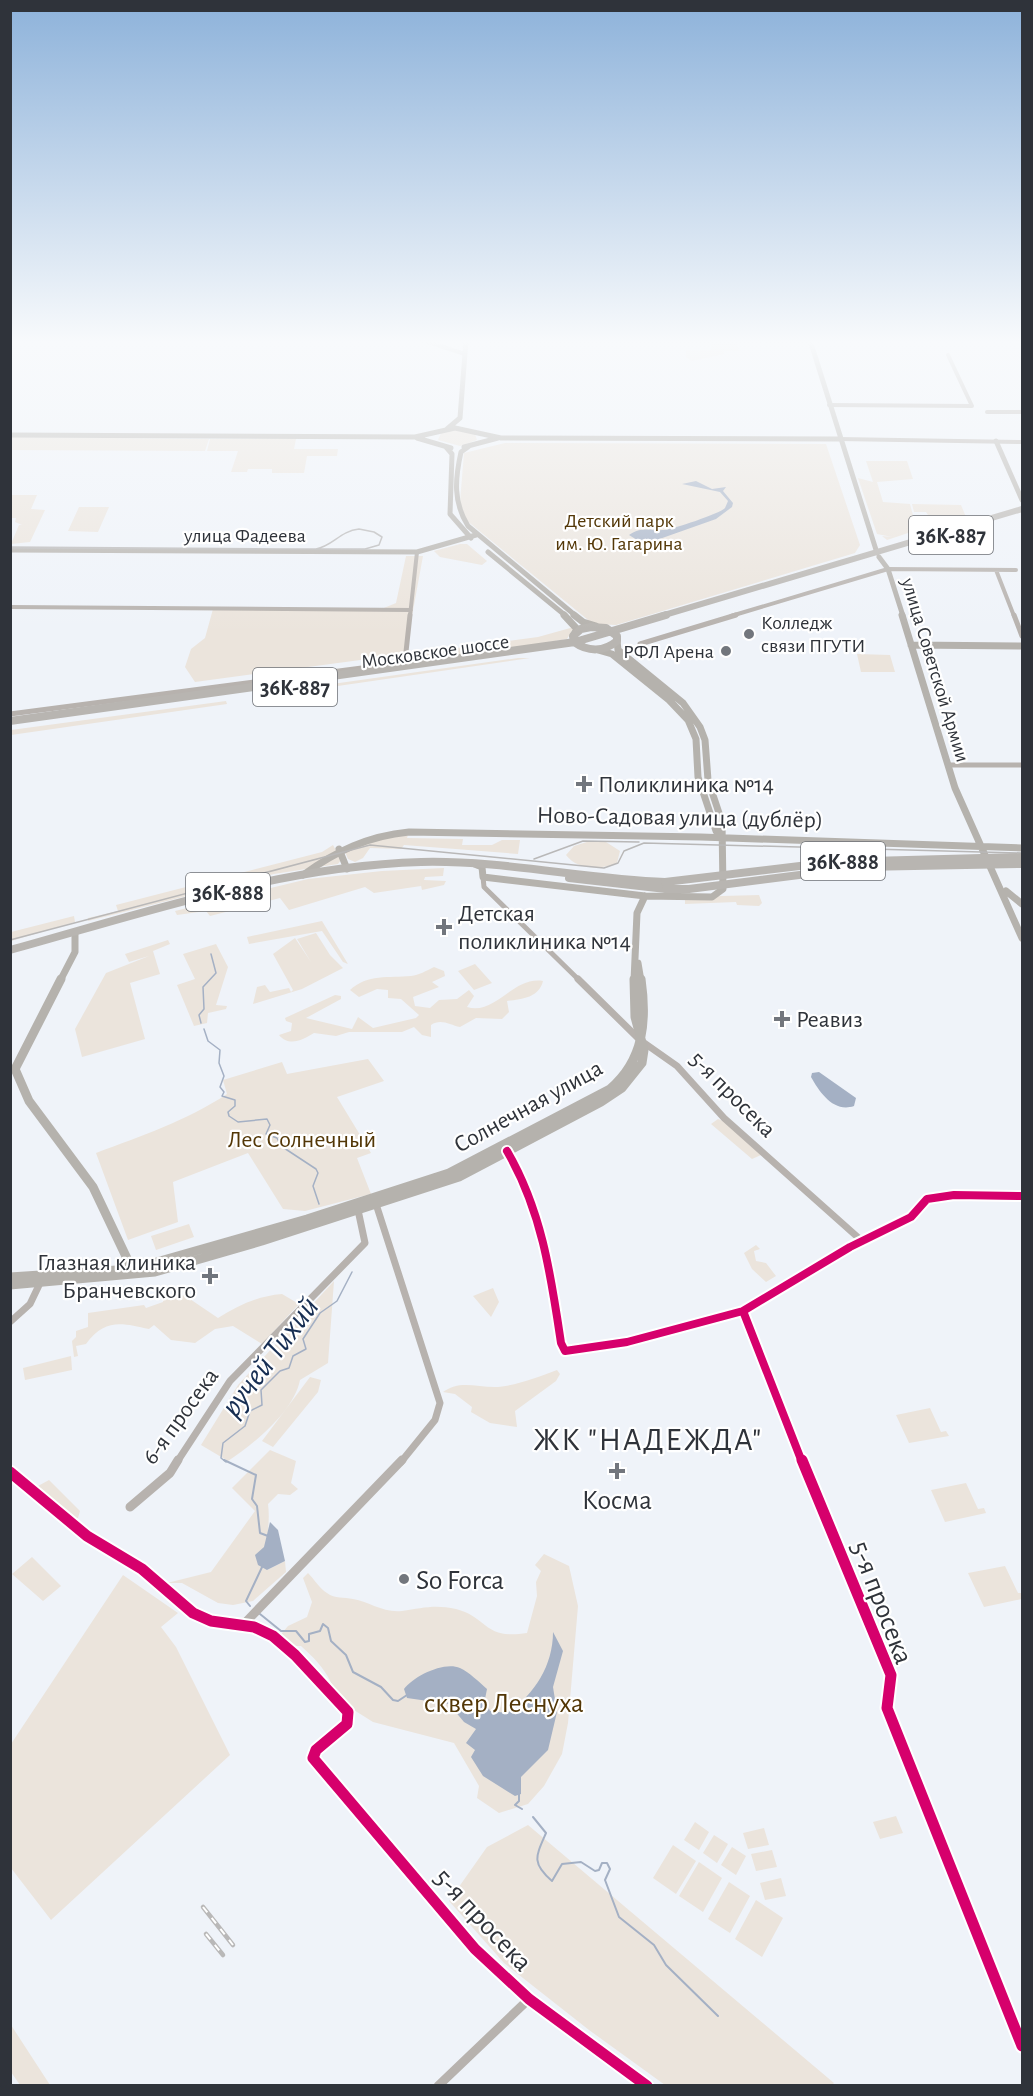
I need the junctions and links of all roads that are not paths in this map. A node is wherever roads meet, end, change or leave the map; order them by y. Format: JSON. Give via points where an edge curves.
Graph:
{"nodes":[{"id":1,"x":417,"y":438,"type":"edge"},
{"id":2,"x":433,"y":438,"type":"edge"},
{"id":3,"x":481,"y":438,"type":"edge"},
{"id":4,"x":501,"y":438,"type":"joint"},
{"id":5,"x":839,"y":439,"type":"junction"},
{"id":6,"x":996,"y":441,"type":"junction"},
{"id":7,"x":1023,"y":442,"type":"edge"},
{"id":8,"x":477,"y":443,"type":"junction"},
{"id":9,"x":436,"y":444,"type":"junction"},
{"id":10,"x":446,"y":447,"type":"junction"},
{"id":11,"x":468,"y":447,"type":"junction"},
{"id":12,"x":1023,"y":500,"type":"edge"},
{"id":13,"x":1021,"y":513,"type":"edge"},
{"id":14,"x":473,"y":536,"type":"junction"},
{"id":15,"x":10,"y":550,"type":"edge"},
{"id":16,"x":417,"y":552,"type":"junction"},
{"id":17,"x":492,"y":552,"type":"junction"},
{"id":18,"x":878,"y":555,"type":"junction"},
{"id":19,"x":888,"y":569,"type":"junction"},
{"id":20,"x":996,"y":570,"type":"junction"},
{"id":21,"x":1016,"y":570,"type":"dead end"},
{"id":22,"x":10,"y":607,"type":"edge"},
{"id":23,"x":411,"y":610,"type":"junction"},
{"id":24,"x":597,"y":627,"type":"junction"},
{"id":25,"x":574,"y":634,"type":"junction"},
{"id":26,"x":616,"y":636,"type":"junction"},
{"id":27,"x":1023,"y":636,"type":"edge"},
{"id":28,"x":577,"y":644,"type":"junction"},
{"id":29,"x":640,"y":644,"type":"dead end"},
{"id":30,"x":912,"y":645,"type":"junction"},
{"id":31,"x":1023,"y":646,"type":"edge"},
{"id":32,"x":598,"y":650,"type":"junction"},
{"id":33,"x":475,"y":657,"type":"junction"},
{"id":34,"x":492,"y":657,"type":"junction"},
{"id":35,"x":405,"y":661,"type":"junction"},
{"id":36,"x":329,"y":671,"type":"junction"},
{"id":37,"x":296,"y":682,"type":"junction"},
{"id":38,"x":281,"y":686,"type":"junction"},
{"id":39,"x":10,"y":714,"type":"edge"},
{"id":40,"x":10,"y":724,"type":"edge"},
{"id":41,"x":948,"y":765,"type":"junction"},
{"id":42,"x":1023,"y":765,"type":"edge"},
{"id":43,"x":721,"y":837,"type":"junction"},
{"id":44,"x":982,"y":847,"type":"junction"},
{"id":45,"x":1023,"y":848,"type":"edge"},
{"id":46,"x":339,"y":849,"type":"junction"},
{"id":47,"x":1023,"y":856,"type":"edge"},
{"id":48,"x":471,"y":863,"type":"junction"},
{"id":49,"x":1023,"y":864,"type":"edge"},
{"id":50,"x":347,"y":869,"type":"junction"},
{"id":51,"x":303,"y":875,"type":"junction"},
{"id":52,"x":483,"y":877,"type":"junction"},
{"id":53,"x":609,"y":881,"type":"junction"},
{"id":54,"x":1000,"y":883,"type":"junction"},
{"id":55,"x":645,"y":896,"type":"junction"},
{"id":56,"x":1023,"y":905,"type":"edge"},
{"id":57,"x":1013,"y":915,"type":"junction"},
{"id":58,"x":75,"y":933,"type":"junction"},
{"id":59,"x":1023,"y":938,"type":"edge"},
{"id":60,"x":10,"y":950,"type":"edge"},
{"id":61,"x":640,"y":1040,"type":"junction"},
{"id":62,"x":13,"y":1069,"type":"edge"},
{"id":63,"x":507,"y":1151,"type":"junction"},
{"id":64,"x":1023,"y":1196,"type":"edge"},
{"id":65,"x":376,"y":1204,"type":"junction"},
{"id":66,"x":358,"y":1210,"type":"junction"},
{"id":67,"x":862,"y":1241,"type":"junction"},
{"id":68,"x":132,"y":1269,"type":"junction"},
{"id":69,"x":10,"y":1277,"type":"edge"},
{"id":70,"x":41,"y":1279,"type":"junction"},
{"id":71,"x":10,"y":1285,"type":"edge"},
{"id":72,"x":743,"y":1311,"type":"junction"},
{"id":73,"x":10,"y":1322,"type":"edge"},
{"id":74,"x":10,"y":1472,"type":"edge"},
{"id":75,"x":130,"y":1507,"type":"dead end"},
{"id":76,"x":243,"y":1625,"type":"junction"},
{"id":77,"x":529,"y":1999,"type":"junction"},
{"id":78,"x":1023,"y":2046,"type":"edge"},
{"id":79,"x":438,"y":2085,"type":"edge"},
{"id":80,"x":647,"y":2085,"type":"edge"}],
"edges":[{"from":1,"to":9,"type":"main road"},
{"from":2,"to":9,"type":"main road"},
{"from":3,"to":8,"type":"main road"},
{"from":4,"to":5,"type":"main road"},
{"from":4,"to":8,"type":"main road"},
{"from":5,"to":6,"type":"street"},
{"from":5,"to":18,"type":"main road","name":"улица Советской Армии"},
{"from":6,"to":7,"type":"street"},
{"from":6,"to":12,"type":"main road"},
{"from":8,"to":11,"type":"main road"},
{"from":9,"to":10,"type":"main road"},
{"from":10,"to":11,"type":"main road"},
{"from":10,"to":14,"type":"main road","via":[[452,454],[450,513]]},
{"from":11,"to":14,"type":"main road","via":[[460,455],[457,509]]},
{"from":13,"to":18,"type":"main road","name":"Московское шоссе","number":"36К-887"},
{"from":14,"to":16,"type":"main road","name":"улица Фадеева"},
{"from":14,"to":17,"type":"main road"},
{"from":15,"to":16,"type":"main road","name":"улица Фадеева"},
{"from":16,"to":23,"type":"street"},
{"from":17,"to":24,"type":"main road","via":[[583,622]]},
{"from":17,"to":25,"type":"main road","via":[[574,624]]},
{"from":18,"to":19,"type":"main road","name":"улица Советской Армии"},
{"from":18,"to":26,"type":"main road","name":"Московское шоссе","number":"36К-887"},
{"from":19,"to":20,"type":"street"},
{"from":19,"to":29,"type":"street"},
{"from":19,"to":30,"type":"main road","name":"улица Советской Армии"},
{"from":20,"to":21,"type":"street"},
{"from":20,"to":27,"type":"street"},
{"from":22,"to":23,"type":"street"},
{"from":23,"to":35,"type":"street"},
{"from":24,"to":25,"type":"main road"},
{"from":24,"to":26,"type":"main road"},
{"from":25,"to":28,"type":"main road"},
{"from":26,"to":28,"type":"main road","name":"Московское шоссе","number":"36К-887"},
{"from":26,"to":32,"type":"main road","name":"Московское шоссе","via":[[610,647]]},
{"from":26,"to":43,"type":"main road","via":[[618,650],[676,698],[698,722],[705,740],[708,780],[722,822]]},
{"from":28,"to":32,"type":"main road","name":"Московское шоссе"},
{"from":28,"to":33,"type":"main road","name":"Московское шоссе","number":"36К-887"},
{"from":28,"to":34,"type":"main road","name":"Московское шоссе","number":"36К-887"},
{"from":28,"to":40,"type":"main road","name":"Московское шоссе","number":"36К-887"},
{"from":30,"to":31,"type":"main road"},
{"from":30,"to":41,"type":"main road","name":"улица Советской Армии"},
{"from":32,"to":43,"type":"main road","via":[[612,654],[669,700],[690,723],[696,739],[698,777]]},
{"from":33,"to":34,"type":"street"},
{"from":33,"to":35,"type":"street"},
{"from":33,"to":37,"type":"main road","name":"Московское шоссе","number":"36К-887"},
{"from":34,"to":38,"type":"main road","name":"Московское шоссе","number":"36К-887"},
{"from":35,"to":36,"type":"street"},
{"from":36,"to":37,"type":"street"},
{"from":36,"to":39,"type":"street"},
{"from":37,"to":38,"type":"street"},
{"from":37,"to":40,"type":"main road","name":"Московское шоссе","number":"36К-887"},
{"from":38,"to":40,"type":"main road","name":"Московское шоссе","number":"36К-887"},
{"from":41,"to":42,"type":"street"},
{"from":41,"to":44,"type":"main road","name":"улица Советской Армии"},
{"from":43,"to":44,"type":"main road","name":"Ново-Садовая улица (дублёр)"},
{"from":43,"to":46,"type":"main road","name":"Ново-Садовая улица (дублёр)","via":[[410,832],[376,836]]},
{"from":43,"to":55,"type":"main road","via":[[723,884],[719,894]]},
{"from":44,"to":45,"type":"main road","name":"Ново-Садовая улица (дублёр)"},
{"from":44,"to":54,"type":"main road","name":"улица Советской Армии"},
{"from":46,"to":50,"type":"main road"},
{"from":46,"to":51,"type":"main road","name":"Ново-Садовая улица (дублёр)"},
{"from":47,"to":53,"type":"main road","number":"36К-888","bridge":true,"via":[[833,861],[686,881]]},
{"from":48,"to":50,"type":"main road","number":"36К-888","via":[[421,862]]},
{"from":48,"to":52,"type":"main road","via":[[482,867]]},
{"from":48,"to":53,"type":"main road","number":"36К-888"},
{"from":49,"to":53,"type":"main road","number":"36К-888","bridge":true,"via":[[862,867],[688,889]]},
{"from":50,"to":51,"type":"main road","number":"36К-888"},
{"from":51,"to":58,"type":"main road","number":"36К-888"},
{"from":52,"to":55,"type":"main road"},
{"from":52,"to":61,"type":"street","name":"5-я просека","via":[[484,887]]},
{"from":54,"to":56,"type":"main road"},
{"from":54,"to":57,"type":"main road","name":"улица Советской Армии"},
{"from":55,"to":61,"type":"main road","via":[[637,913],[634,975]]},
{"from":56,"to":57,"type":"main road","via":[[1014,909]]},
{"from":57,"to":59,"type":"main road","name":"улица Советской Армии"},
{"from":58,"to":60,"type":"main road","number":"36К-888"},
{"from":58,"to":62,"type":"main road","via":[[75,952]]},
{"from":61,"to":63,"type":"main road","name":"Солнечная улица","via":[[644,1050],[642,1063],[622,1088]]},
{"from":61,"to":67,"type":"street","name":"5-я просека","via":[[682,1070],[724,1118]]},
{"from":61,"to":68,"type":"main road","name":"Солнечная улица","via":[[631,1068],[610,1089],[449,1173]]},
{"from":62,"to":68,"type":"main road","via":[[27,1102],[93,1187]]},
{"from":63,"to":65,"type":"main road","name":"Солнечная улица","via":[[459,1177]]},
{"from":63,"to":72,"type":"street","via":[[527,1185],[548,1253],[565,1351],[627,1342]]},
{"from":64,"to":67,"type":"street","via":[[954,1195],[927,1199],[911,1217]]},
{"from":65,"to":66,"type":"main road","name":"Солнечная улица"},
{"from":65,"to":76,"type":"street","via":[[440,1403],[435,1420],[415,1447]]},
{"from":66,"to":70,"type":"main road","name":"Солнечная улица","via":[[155,1272]]},
{"from":66,"to":75,"type":"street","name":"6-я просека","via":[[365,1243],[230,1382],[170,1473]]},
{"from":67,"to":72,"type":"street"},
{"from":68,"to":70,"type":"main road","name":"Солнечная улица"},
{"from":69,"to":70,"type":"main road","name":"Солнечная улица"},
{"from":70,"to":71,"type":"main road","name":"Солнечная улица"},
{"from":70,"to":73,"type":"street","via":[[32,1303]]},
{"from":72,"to":78,"type":"street","name":"5-я просека","via":[[891,1675],[887,1708]]},
{"from":74,"to":76,"type":"street","via":[[97,1544],[140,1567],[197,1615],[217,1625]]},
{"from":76,"to":77,"type":"street","name":"5-я просека","via":[[264,1630],[282,1644],[348,1712],[347,1724],[316,1750],[313,1758],[475,1949]]},
{"from":77,"to":79,"type":"street"},
{"from":77,"to":80,"type":"street","name":"5-я просека"}]}
